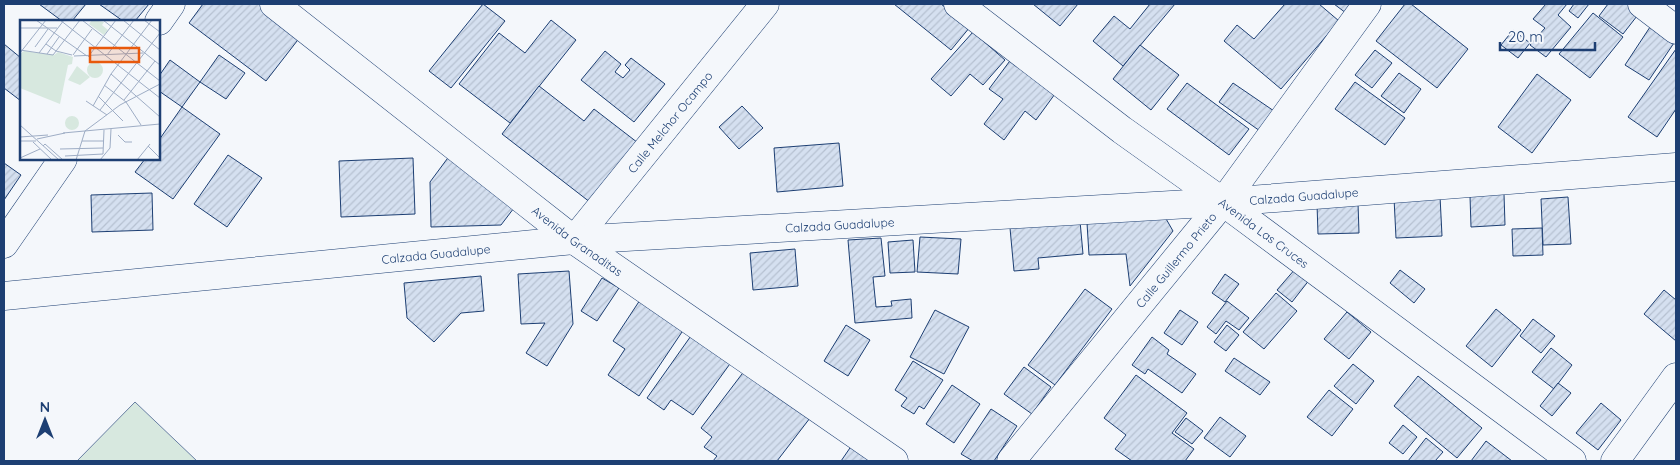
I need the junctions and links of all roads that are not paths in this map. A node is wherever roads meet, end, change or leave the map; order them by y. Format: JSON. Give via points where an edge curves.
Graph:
{"nodes":[{"id":1,"x":171,"y":4,"type":"edge"},
{"id":2,"x":274,"y":4,"type":"edge"},
{"id":3,"x":765,"y":4,"type":"edge"},
{"id":4,"x":958,"y":4,"type":"edge"},
{"id":5,"x":1367,"y":4,"type":"edge"},
{"id":6,"x":1642,"y":4,"type":"edge"},
{"id":7,"x":160,"y":20,"type":"edge"},
{"id":8,"x":1676,"y":30,"type":"edge"},
{"id":9,"x":62,"y":160,"type":"edge"},
{"id":10,"x":1676,"y":167,"type":"edge"},
{"id":11,"x":1223,"y":202,"type":"junction"},
{"id":12,"x":574,"y":240,"type":"junction"},
{"id":13,"x":4,"y":244,"type":"edge"},
{"id":14,"x":4,"y":296,"type":"edge"},
{"id":15,"x":1676,"y":377,"type":"edge"},
{"id":16,"x":894,"y":461,"type":"edge"},
{"id":17,"x":1011,"y":461,"type":"edge"},
{"id":18,"x":1572,"y":461,"type":"edge"},
{"id":19,"x":1615,"y":461,"type":"edge"}],
"edges":[{"from":1,"to":7,"type":"street"},
{"from":2,"to":12,"type":"street","name":"Avenida Granaditas"},
{"from":3,"to":12,"type":"street","name":"Calle Melchor Ocampo"},
{"from":4,"to":11,"type":"street","name":"Avenida Las Cruces","via":[[1122,130]]},
{"from":5,"to":11,"type":"street","name":"Calle Guillermo Prieto"},
{"from":6,"to":8,"type":"street"},
{"from":9,"to":13,"type":"street"},
{"from":10,"to":11,"type":"street","name":"Calzada Guadalupe"},
{"from":11,"to":12,"type":"street","name":"Calzada Guadalupe"},
{"from":11,"to":17,"type":"street","name":"Calle Guillermo Prieto"},
{"from":11,"to":18,"type":"street","name":"Avenida Las Cruces"},
{"from":12,"to":14,"type":"street","name":"Calzada Guadalupe"},
{"from":12,"to":16,"type":"street","name":"Avenida Granaditas"},
{"from":15,"to":19,"type":"street"}]}
